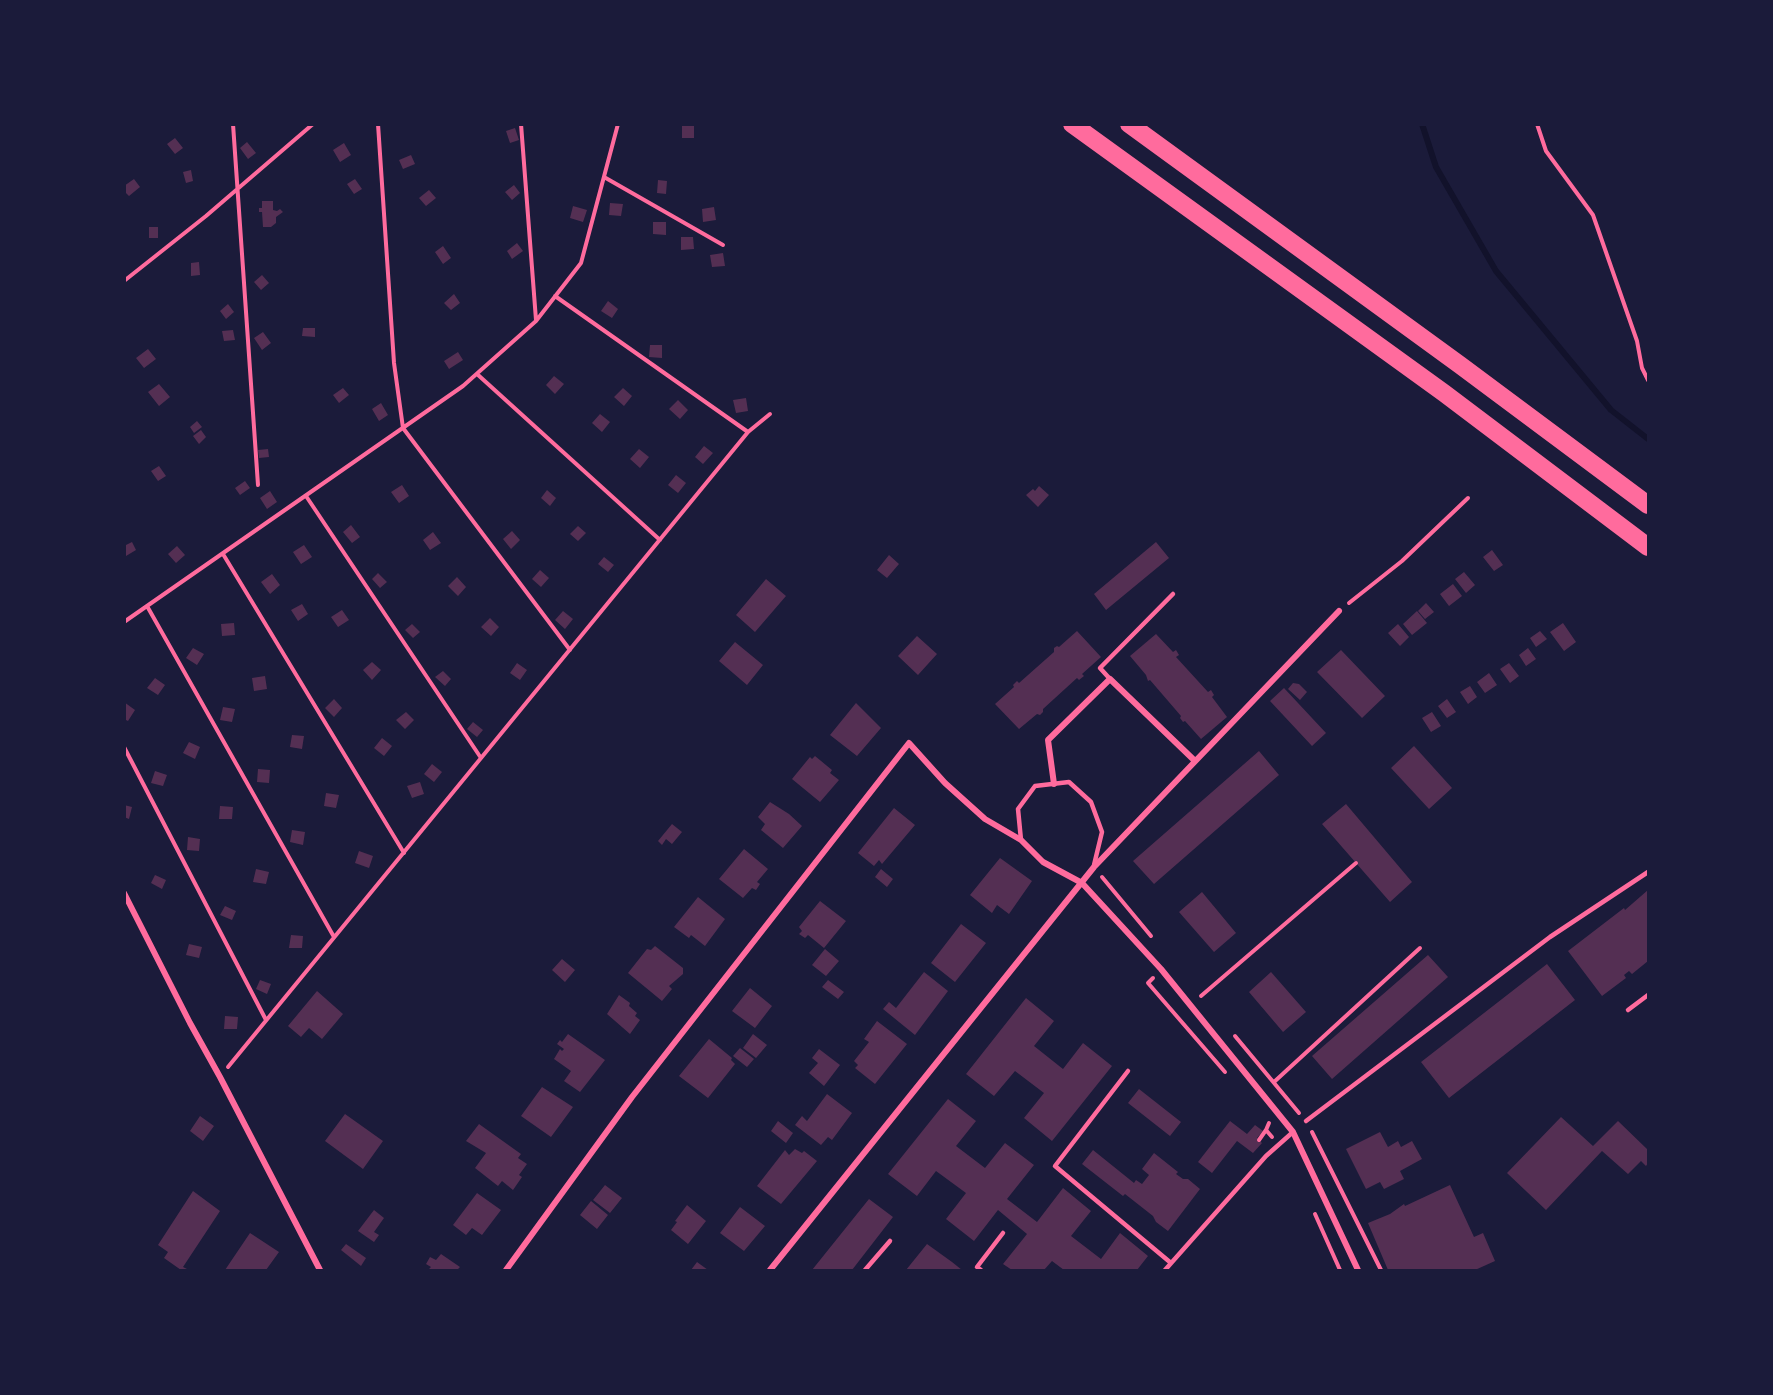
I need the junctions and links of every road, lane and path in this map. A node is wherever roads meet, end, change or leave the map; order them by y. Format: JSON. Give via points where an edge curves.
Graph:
{"nodes":[{"id":1,"x":233,"y":124,"type":"edge"},
{"id":2,"x":313,"y":124,"type":"edge"},
{"id":3,"x":378,"y":124,"type":"edge"},
{"id":4,"x":521,"y":124,"type":"edge"},
{"id":5,"x":618,"y":124,"type":"edge"},
{"id":6,"x":1072,"y":124,"type":"edge"},
{"id":7,"x":1129,"y":124,"type":"edge"},
{"id":8,"x":1537,"y":124,"type":"edge"},
{"id":9,"x":604,"y":177,"type":"junction"},
{"id":10,"x":237,"y":190,"type":"junction"},
{"id":11,"x":723,"y":245,"type":"dead end"},
{"id":12,"x":124,"y":281,"type":"edge"},
{"id":13,"x":555,"y":296,"type":"junction"},
{"id":14,"x":536,"y":321,"type":"junction"},
{"id":15,"x":477,"y":374,"type":"junction"},
{"id":16,"x":1648,"y":380,"type":"edge"},
{"id":17,"x":770,"y":414,"type":"dead end"},
{"id":18,"x":404,"y":428,"type":"junction"},
{"id":19,"x":748,"y":432,"type":"junction"},
{"id":20,"x":258,"y":485,"type":"dead end"},
{"id":21,"x":306,"y":496,"type":"junction"},
{"id":22,"x":1468,"y":498,"type":"dead end"},
{"id":23,"x":1648,"y":505,"type":"edge"},
{"id":24,"x":660,"y":540,"type":"junction"},
{"id":25,"x":1648,"y":547,"type":"edge"},
{"id":26,"x":222,"y":554,"type":"junction"},
{"id":27,"x":1173,"y":594,"type":"dead end"},
{"id":28,"x":147,"y":606,"type":"junction"},
{"id":29,"x":1339,"y":611,"type":"joint"},
{"id":30,"x":124,"y":622,"type":"edge"},
{"id":31,"x":570,"y":650,"type":"junction"},
{"id":32,"x":1110,"y":678,"type":"junction"},
{"id":33,"x":124,"y":747,"type":"edge"},
{"id":34,"x":481,"y":758,"type":"junction"},
{"id":35,"x":1195,"y":761,"type":"junction"},
{"id":36,"x":1054,"y":784,"type":"junction"},
{"id":37,"x":1021,"y":840,"type":"junction"},
{"id":38,"x":404,"y":853,"type":"junction"},
{"id":39,"x":1356,"y":863,"type":"dead end"},
{"id":40,"x":1094,"y":867,"type":"junction"},
{"id":41,"x":1648,"y":872,"type":"edge"},
{"id":42,"x":1082,"y":883,"type":"junction"},
{"id":43,"x":124,"y":893,"type":"edge"},
{"id":44,"x":334,"y":937,"type":"junction"},
{"id":45,"x":1420,"y":948,"type":"dead end"},
{"id":46,"x":1161,"y":969,"type":"junction"},
{"id":47,"x":1648,"y":995,"type":"edge"},
{"id":48,"x":1201,"y":996,"type":"dead end"},
{"id":49,"x":1628,"y":1010,"type":"dead end"},
{"id":50,"x":266,"y":1020,"type":"junction"},
{"id":51,"x":234,"y":1059,"type":"dead end"},
{"id":52,"x":1128,"y":1071,"type":"dead end"},
{"id":53,"x":1230,"y":1079,"type":"dead end"},
{"id":54,"x":1274,"y":1082,"type":"dead end"},
{"id":55,"x":1261,"y":1114,"type":"dead end"},
{"id":56,"x":1306,"y":1121,"type":"dead end"},
{"id":57,"x":1266,"y":1130,"type":"junction"},
{"id":58,"x":1293,"y":1132,"type":"junction"},
{"id":59,"x":1259,"y":1140,"type":"dead end"},
{"id":60,"x":1278,"y":1145,"type":"junction"},
{"id":61,"x":1311,"y":1206,"type":"dead end"},
{"id":62,"x":1003,"y":1233,"type":"dead end"},
{"id":63,"x":890,"y":1241,"type":"dead end"},
{"id":64,"x":1171,"y":1263,"type":"junction"},
{"id":65,"x":320,"y":1270,"type":"edge"},
{"id":66,"x":506,"y":1270,"type":"edge"},
{"id":67,"x":770,"y":1270,"type":"edge"},
{"id":68,"x":866,"y":1270,"type":"edge"},
{"id":69,"x":981,"y":1270,"type":"edge"},
{"id":70,"x":1165,"y":1270,"type":"edge"},
{"id":71,"x":1340,"y":1270,"type":"edge"},
{"id":72,"x":1358,"y":1270,"type":"edge"}],
"edges":[{"from":1,"to":10,"type":"path"},
{"from":2,"to":10,"type":"path"},
{"from":3,"to":18,"type":"path","via":[[394,363]]},
{"from":4,"to":14,"type":"path"},
{"from":5,"to":9,"type":"path"},
{"from":6,"to":25,"type":"highway","via":[[1444,393]]},
{"from":7,"to":23,"type":"highway"},
{"from":8,"to":16,"type":"path","via":[[1546,151],[1593,215]]},
{"from":9,"to":11,"type":"path"},
{"from":9,"to":13,"type":"path","via":[[581,263]]},
{"from":10,"to":12,"type":"path"},
{"from":10,"to":20,"type":"path"},
{"from":13,"to":14,"type":"path"},
{"from":13,"to":19,"type":"path"},
{"from":14,"to":15,"type":"path"},
{"from":15,"to":18,"type":"path"},
{"from":15,"to":24,"type":"path"},
{"from":17,"to":19,"type":"path"},
{"from":18,"to":21,"type":"path"},
{"from":18,"to":31,"type":"path"},
{"from":19,"to":24,"type":"path"},
{"from":21,"to":26,"type":"path"},
{"from":21,"to":34,"type":"path"},
{"from":22,"to":29,"type":"path","via":[[1402,561]]},
{"from":24,"to":31,"type":"path"},
{"from":26,"to":28,"type":"path"},
{"from":26,"to":38,"type":"path"},
{"from":27,"to":32,"type":"lane","via":[[1100,668]]},
{"from":28,"to":30,"type":"path"},
{"from":28,"to":44,"type":"path"},
{"from":29,"to":35,"type":"street"},
{"from":31,"to":34,"type":"path"},
{"from":32,"to":35,"type":"street"},
{"from":32,"to":36,"type":"street","via":[[1048,741]]},
{"from":33,"to":50,"type":"path"},
{"from":34,"to":38,"type":"path"},
{"from":35,"to":40,"type":"street"},
{"from":36,"to":37,"type":"lane","via":[[1035,786],[1018,809]]},
{"from":36,"to":40,"type":"lane","via":[[1069,782],[1091,802],[1102,832]]},
{"from":37,"to":42,"type":"street","via":[[1043,862]]},
{"from":37,"to":66,"type":"street","via":[[985,819],[909,743],[632,1097]]},
{"from":38,"to":44,"type":"path"},
{"from":39,"to":48,"type":"path"},
{"from":40,"to":42,"type":"street"},
{"from":41,"to":56,"type":"lane","via":[[1550,937]]},
{"from":42,"to":46,"type":"street"},
{"from":42,"to":67,"type":"street"},
{"from":43,"to":65,"type":"street"},
{"from":44,"to":50,"type":"path"},
{"from":45,"to":54,"type":"path"},
{"from":46,"to":53,"type":"path","via":[[1148,983]]},
{"from":46,"to":58,"type":"street"},
{"from":47,"to":49,"type":"lane"},
{"from":50,"to":51,"type":"path"},
{"from":52,"to":64,"type":"lane","via":[[1055,1166]]},
{"from":55,"to":57,"type":"path","via":[[1269,1123]]},
{"from":57,"to":59,"type":"path"},
{"from":57,"to":60,"type":"path"},
{"from":58,"to":60,"type":"lane"},
{"from":58,"to":72,"type":"street"},
{"from":60,"to":64,"type":"lane"},
{"from":61,"to":71,"type":"path"},
{"from":62,"to":69,"type":"lane","via":[[977,1267]]},
{"from":63,"to":68,"type":"lane"},
{"from":64,"to":70,"type":"lane"}]}
